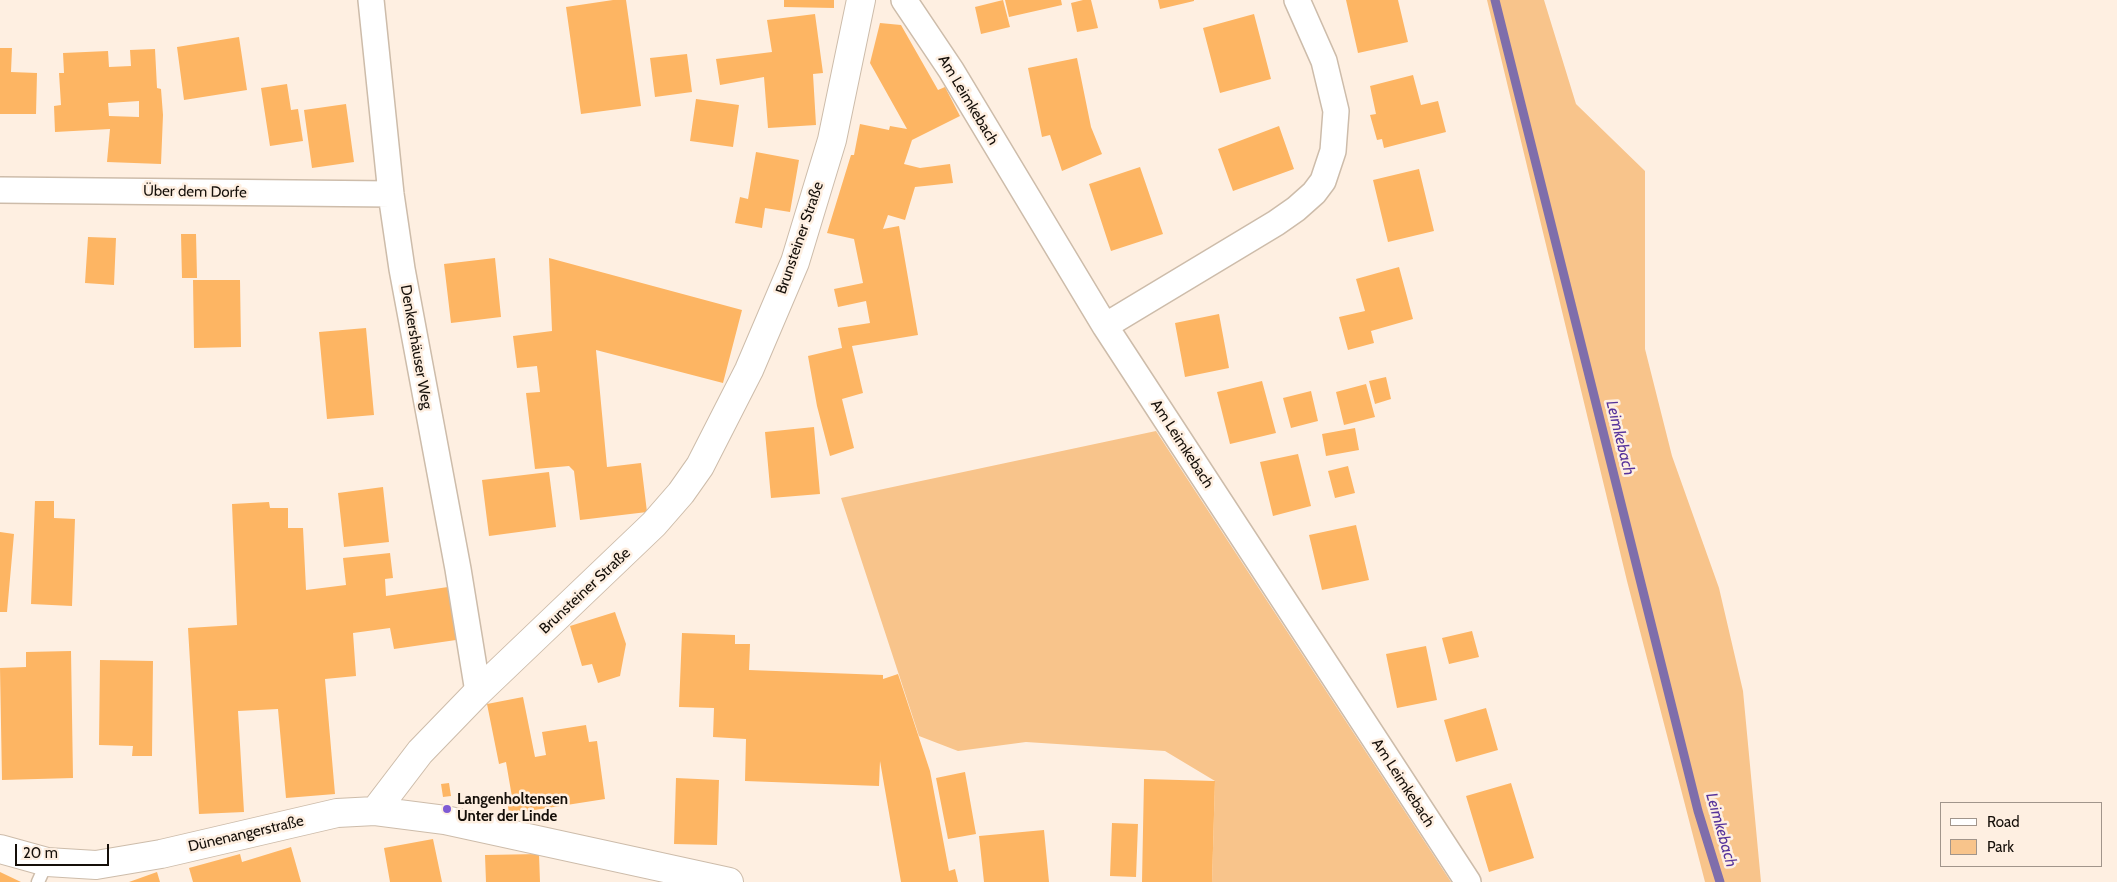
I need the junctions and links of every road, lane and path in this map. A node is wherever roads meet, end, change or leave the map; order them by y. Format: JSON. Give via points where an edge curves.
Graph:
{"nodes":[{"id":1,"x":371,"y":0,"type":"edge"},
{"id":2,"x":861,"y":0,"type":"edge"},
{"id":3,"x":904,"y":0,"type":"edge"},
{"id":4,"x":1297,"y":0,"type":"edge"},
{"id":5,"x":0,"y":190,"type":"edge"},
{"id":6,"x":391,"y":194,"type":"junction"},
{"id":7,"x":1105,"y":326,"type":"junction"},
{"id":8,"x":478,"y":692,"type":"junction"},
{"id":9,"x":375,"y":811,"type":"junction"},
{"id":10,"x":0,"y":849,"type":"edge"},
{"id":11,"x":42,"y":872,"type":"edge"},
{"id":12,"x":729,"y":882,"type":"edge"},
{"id":13,"x":1468,"y":882,"type":"edge"}],
"edges":[{"from":1,"to":6,"type":"street","name":"Denkershäuser Weg"},
{"from":2,"to":8,"type":"street","name":"Brunsteiner Straße","via":[[832,140],[795,262],[723,425],[700,466],[654,524]]},
{"from":3,"to":7,"type":"street","name":"Am Leimkebach","via":[[951,70]]},
{"from":4,"to":7,"type":"street","via":[[1324,61],[1336,111],[1333,151],[1323,181],[1314,193],[1276,224]]},
{"from":5,"to":6,"type":"street","name":"Über dem Dorfe"},
{"from":6,"to":8,"type":"street","name":"Denkershäuser Weg","via":[[414,343],[458,569]]},
{"from":7,"to":13,"type":"street","name":"Am Leimkebach"},
{"from":8,"to":9,"type":"street","name":"Brunsteiner Straße","via":[[420,752]]},
{"from":9,"to":11,"type":"street","name":"Dünenangerstraße","via":[[337,813],[117,862]]},
{"from":9,"to":12,"type":"street","via":[[445,820]]},
{"from":10,"to":11,"type":"street","name":"Dünenangerstraße"}]}
